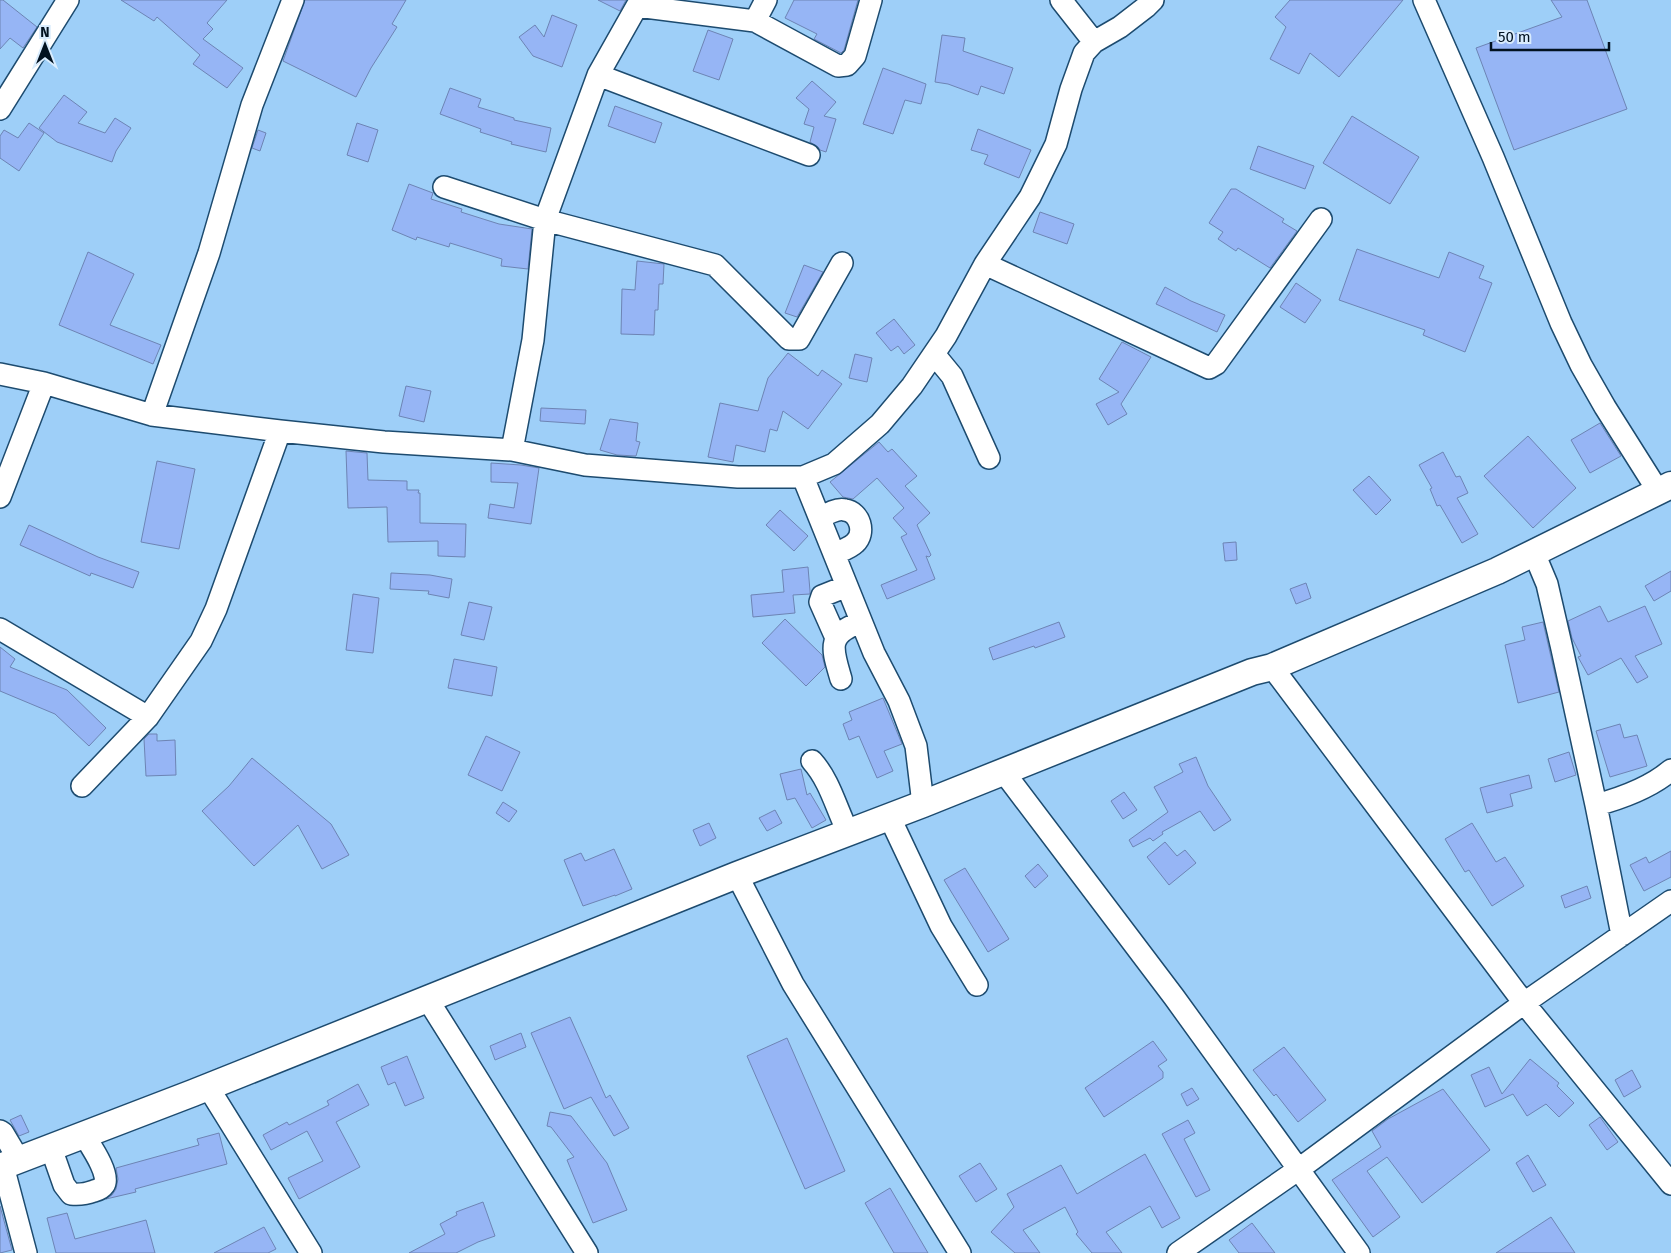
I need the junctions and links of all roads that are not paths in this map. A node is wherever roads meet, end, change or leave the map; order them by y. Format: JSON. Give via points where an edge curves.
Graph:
{"nodes":[{"id":1,"x":68,"y":0,"type":"edge"},
{"id":2,"x":293,"y":0,"type":"edge"},
{"id":3,"x":766,"y":0,"type":"edge"},
{"id":4,"x":871,"y":0,"type":"edge"},
{"id":5,"x":1061,"y":0,"type":"edge"},
{"id":6,"x":1153,"y":0,"type":"edge"},
{"id":7,"x":1424,"y":0,"type":"edge"},
{"id":8,"x":755,"y":22,"type":"junction"},
{"id":9,"x":1094,"y":42,"type":"junction"},
{"id":10,"x":598,"y":75,"type":"junction"},
{"id":11,"x":0,"y":109,"type":"edge"},
{"id":12,"x":809,"y":155,"type":"dead end"},
{"id":13,"x":444,"y":187,"type":"dead end"},
{"id":14,"x":1321,"y":219,"type":"dead end"},
{"id":15,"x":544,"y":220,"type":"junction"},
{"id":16,"x":842,"y":263,"type":"dead end"},
{"id":17,"x":985,"y":264,"type":"junction"},
{"id":18,"x":934,"y":354,"type":"junction"},
{"id":19,"x":0,"y":374,"type":"edge"},
{"id":20,"x":44,"y":383,"type":"junction"},
{"id":21,"x":152,"y":415,"type":"junction"},
{"id":22,"x":280,"y":431,"type":"junction"},
{"id":23,"x":512,"y":450,"type":"junction"},
{"id":24,"x":989,"y":458,"type":"dead end"},
{"id":25,"x":803,"y":477,"type":"junction"},
{"id":26,"x":1665,"y":488,"type":"edge"},
{"id":27,"x":0,"y":497,"type":"edge"},
{"id":28,"x":820,"y":518,"type":"junction"},
{"id":29,"x":1534,"y":553,"type":"junction"},
{"id":30,"x":834,"y":554,"type":"junction"},
{"id":31,"x":847,"y":586,"type":"junction"},
{"id":32,"x":861,"y":622,"type":"junction"},
{"id":33,"x":0,"y":629,"type":"edge"},
{"id":34,"x":836,"y":638,"type":"junction"},
{"id":35,"x":1272,"y":667,"type":"junction"},
{"id":36,"x":841,"y":680,"type":"dead end"},
{"id":37,"x":148,"y":717,"type":"junction"},
{"id":38,"x":812,"y":761,"type":"dead end"},
{"id":39,"x":1671,"y":770,"type":"edge"},
{"id":40,"x":1003,"y":771,"type":"junction"},
{"id":41,"x":82,"y":786,"type":"dead end"},
{"id":42,"x":923,"y":804,"type":"junction"},
{"id":43,"x":1596,"y":805,"type":"junction"},
{"id":44,"x":889,"y":816,"type":"junction"},
{"id":45,"x":848,"y":832,"type":"junction"},
{"id":46,"x":737,"y":875,"type":"junction"},
{"id":47,"x":1671,"y":901,"type":"edge"},
{"id":48,"x":1622,"y":935,"type":"junction"},
{"id":49,"x":977,"y":985,"type":"dead end"},
{"id":50,"x":428,"y":1000,"type":"junction"},
{"id":51,"x":1524,"y":1003,"type":"junction"},
{"id":52,"x":208,"y":1087,"type":"junction"},
{"id":53,"x":0,"y":1131,"type":"edge"},
{"id":54,"x":84,"y":1135,"type":"junction"},
{"id":55,"x":51,"y":1148,"type":"junction"},
{"id":56,"x":8,"y":1164,"type":"edge"},
{"id":57,"x":1299,"y":1169,"type":"junction"},
{"id":58,"x":1671,"y":1184,"type":"edge"},
{"id":59,"x":26,"y":1253,"type":"edge"},
{"id":60,"x":311,"y":1253,"type":"edge"},
{"id":61,"x":587,"y":1253,"type":"edge"},
{"id":62,"x":960,"y":1253,"type":"edge"},
{"id":63,"x":1178,"y":1253,"type":"edge"},
{"id":64,"x":1359,"y":1253,"type":"edge"}],
"edges":[{"from":1,"to":11,"type":"street"},
{"from":2,"to":21,"type":"street","via":[[252,105],[209,252]]},
{"from":3,"to":8,"type":"street"},
{"from":4,"to":8,"type":"street","via":[[855,56],[847,65],[838,66]]},
{"from":5,"to":9,"type":"street"},
{"from":6,"to":9,"type":"street","via":[[1120,27]]},
{"from":7,"to":26,"type":"street","via":[[1581,365],[1605,407]]},
{"from":8,"to":10,"type":"street","via":[[637,6]]},
{"from":9,"to":17,"type":"street","via":[[1084,53],[1056,144],[1030,197]]},
{"from":10,"to":12,"type":"street"},
{"from":10,"to":15,"type":"street"},
{"from":13,"to":15,"type":"street"},
{"from":14,"to":17,"type":"street","via":[[1216,364],[1209,368]]},
{"from":15,"to":16,"type":"street","via":[[715,265],[789,339],[795,340],[799,339]]},
{"from":15,"to":23,"type":"street","via":[[533,340]]},
{"from":17,"to":18,"type":"street"},
{"from":18,"to":24,"type":"street","via":[[952,376]]},
{"from":18,"to":25,"type":"street","via":[[880,424],[834,464]]},
{"from":19,"to":20,"type":"street"},
{"from":20,"to":21,"type":"street"},
{"from":20,"to":27,"type":"street"},
{"from":21,"to":22,"type":"street"},
{"from":22,"to":23,"type":"street"},
{"from":22,"to":37,"type":"street","via":[[205,633]]},
{"from":23,"to":25,"type":"street","via":[[585,465],[738,477]]},
{"from":25,"to":28,"type":"street"},
{"from":26,"to":29,"type":"main road"},
{"from":28,"to":30,"type":"street"},
{"from":28,"to":30,"type":"street","via":[[846,510],[860,520],[861,534],[855,543]]},
{"from":29,"to":35,"type":"main road"},
{"from":29,"to":43,"type":"street","via":[[1547,584]]},
{"from":30,"to":31,"type":"street"},
{"from":31,"to":32,"type":"street"},
{"from":31,"to":34,"type":"street","via":[[822,596],[820,602]]},
{"from":32,"to":34,"type":"street","via":[[848,626]]},
{"from":32,"to":42,"type":"street","via":[[899,701],[916,746]]},
{"from":33,"to":37,"type":"street"},
{"from":34,"to":36,"type":"street","via":[[834,652]]},
{"from":35,"to":40,"type":"main road","via":[[1252,672]]},
{"from":35,"to":51,"type":"street"},
{"from":37,"to":41,"type":"street"},
{"from":38,"to":45,"type":"street","via":[[828,784]]},
{"from":39,"to":43,"type":"street","via":[[1622,798]]},
{"from":40,"to":42,"type":"main road"},
{"from":40,"to":57,"type":"street"},
{"from":42,"to":44,"type":"main road"},
{"from":43,"to":48,"type":"street"},
{"from":44,"to":45,"type":"main road"},
{"from":44,"to":49,"type":"street","via":[[942,926]]},
{"from":45,"to":46,"type":"main road"},
{"from":46,"to":50,"type":"main road"},
{"from":46,"to":62,"type":"street","via":[[793,984]]},
{"from":47,"to":48,"type":"street"},
{"from":48,"to":51,"type":"street"},
{"from":50,"to":52,"type":"main road"},
{"from":50,"to":61,"type":"street"},
{"from":51,"to":57,"type":"street"},
{"from":51,"to":58,"type":"street"},
{"from":52,"to":54,"type":"main road"},
{"from":52,"to":60,"type":"street"},
{"from":53,"to":56,"type":"street"},
{"from":54,"to":55,"type":"main road"},
{"from":54,"to":55,"type":"street","via":[[107,1178],[99,1189],[83,1195],[71,1194],[64,1185]]},
{"from":55,"to":56,"type":"main road"},
{"from":56,"to":59,"type":"street"},
{"from":57,"to":63,"type":"street"},
{"from":57,"to":64,"type":"street"}]}
